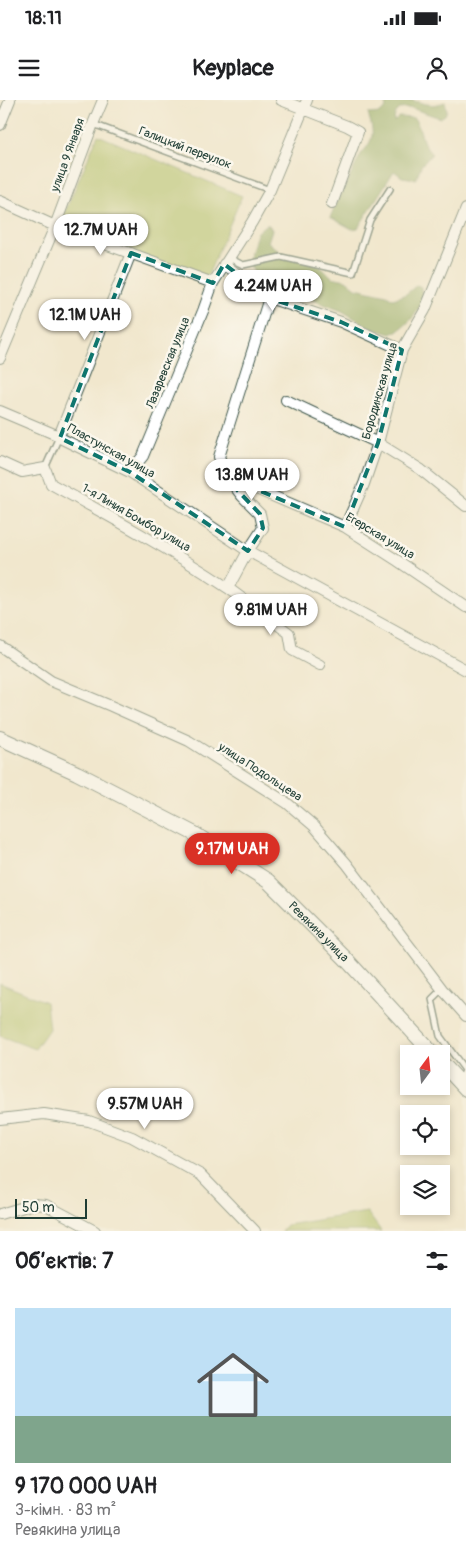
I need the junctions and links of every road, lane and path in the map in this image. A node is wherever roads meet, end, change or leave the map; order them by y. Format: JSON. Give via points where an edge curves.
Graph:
{"nodes":[{"id":1,"x":10,"y":100,"type":"edge"},
{"id":2,"x":103,"y":100,"type":"edge"},
{"id":3,"x":281,"y":100,"type":"edge"},
{"id":4,"x":306,"y":104,"type":"edge"},
{"id":5,"x":93,"y":124,"type":"junction"},
{"id":6,"x":0,"y":125,"type":"edge"},
{"id":7,"x":390,"y":189,"type":"dead end"},
{"id":8,"x":270,"y":190,"type":"junction"},
{"id":9,"x":0,"y":201,"type":"edge"},
{"id":10,"x":332,"y":204,"type":"dead end"},
{"id":11,"x":466,"y":209,"type":"edge"},
{"id":12,"x":55,"y":226,"type":"junction"},
{"id":13,"x":131,"y":253,"type":"junction"},
{"id":14,"x":226,"y":261,"type":"junction"},
{"id":15,"x":212,"y":283,"type":"junction"},
{"id":16,"x":269,"y":298,"type":"junction"},
{"id":17,"x":402,"y":350,"type":"junction"},
{"id":18,"x":0,"y":358,"type":"edge"},
{"id":19,"x":286,"y":400,"type":"dead end"},
{"id":20,"x":0,"y":411,"type":"edge"},
{"id":21,"x":59,"y":436,"type":"junction"},
{"id":22,"x":378,"y":443,"type":"junction"},
{"id":23,"x":0,"y":462,"type":"edge"},
{"id":24,"x":45,"y":468,"type":"junction"},
{"id":25,"x":130,"y":472,"type":"junction"},
{"id":26,"x":228,"y":477,"type":"junction"},
{"id":27,"x":466,"y":506,"type":"edge"},
{"id":28,"x":345,"y":527,"type":"junction"},
{"id":29,"x":248,"y":550,"type":"junction"},
{"id":30,"x":228,"y":588,"type":"junction"},
{"id":31,"x":466,"y":607,"type":"edge"},
{"id":32,"x":0,"y":646,"type":"edge"},
{"id":33,"x":320,"y":665,"type":"dead end"},
{"id":34,"x":466,"y":670,"type":"edge"},
{"id":35,"x":0,"y":738,"type":"edge"},
{"id":36,"x":442,"y":989,"type":"junction"},
{"id":37,"x":466,"y":1016,"type":"edge"},
{"id":38,"x":426,"y":1045,"type":"edge"},
{"id":39,"x":450,"y":1072,"type":"edge"},
{"id":40,"x":463,"y":1086,"type":"edge"},
{"id":41,"x":0,"y":1119,"type":"edge"},
{"id":42,"x":0,"y":1214,"type":"edge"},
{"id":43,"x":94,"y":1231,"type":"edge"},
{"id":44,"x":255,"y":1231,"type":"edge"}],
"edges":[{"from":1,"to":6,"type":"street"},
{"from":2,"to":5,"type":"street","name":"улица 9 Января"},
{"from":3,"to":4,"type":"street"},
{"from":4,"to":8,"type":"street","name":"Лазаревская улица"},
{"from":4,"to":10,"type":"street","via":[[358,132]]},
{"from":5,"to":8,"type":"lane","name":"Галицкий переулок"},
{"from":5,"to":12,"type":"street","name":"улица 9 Января"},
{"from":7,"to":14,"type":"lane","via":[[370,220],[353,273],[281,257],[243,265]]},
{"from":8,"to":14,"type":"street","name":"Лазаревская улица"},
{"from":9,"to":12,"type":"street"},
{"from":11,"to":17,"type":"street","name":"Бородинская улица","via":[[425,310]]},
{"from":12,"to":13,"type":"street"},
{"from":12,"to":18,"type":"street","name":"улица 9 Января"},
{"from":13,"to":15,"type":"street"},
{"from":13,"to":21,"type":"street"},
{"from":14,"to":15,"type":"street","name":"Лазаревская улица"},
{"from":14,"to":16,"type":"street"},
{"from":15,"to":25,"type":"street","name":"Лазаревская улица","via":[[143,456]]},
{"from":16,"to":17,"type":"street","via":[[341,322]]},
{"from":16,"to":26,"type":"street","via":[[219,458]]},
{"from":17,"to":22,"type":"street","name":"Бородинская улица"},
{"from":19,"to":22,"type":"street"},
{"from":20,"to":21,"type":"street","name":"Пластунская улица"},
{"from":21,"to":24,"type":"lane"},
{"from":21,"to":25,"type":"street","name":"Пластунская улица"},
{"from":22,"to":27,"type":"street","via":[[420,469]]},
{"from":22,"to":28,"type":"street","name":"Бородинская улица"},
{"from":23,"to":24,"type":"street","via":[[22,472]]},
{"from":24,"to":30,"type":"street","name":"1-я Линия Бомбор улица","via":[[51,484],[135,530]]},
{"from":25,"to":29,"type":"street","name":"Пластунская улица"},
{"from":26,"to":28,"type":"street","name":"Егерская улица"},
{"from":26,"to":29,"type":"street","via":[[260,514],[263,528]]},
{"from":28,"to":31,"type":"street","name":"Егерская улица"},
{"from":29,"to":30,"type":"street"},
{"from":29,"to":34,"type":"street","name":"Пластунская улица"},
{"from":30,"to":33,"type":"street","name":"1-я Линия Бомбор улица","via":[[289,634],[292,650]]},
{"from":32,"to":36,"type":"street","name":"улица Подольцева","via":[[52,681],[189,741],[287,803],[314,826],[347,864]]},
{"from":35,"to":38,"type":"main road","name":"Ревякина улица","via":[[193,833],[268,881]]},
{"from":36,"to":37,"type":"street","name":"улица Подольцева"},
{"from":36,"to":40,"type":"lane","via":[[432,999],[440,1036],[466,1070]]},
{"from":39,"to":40,"type":"main road"},
{"from":41,"to":44,"type":"street","via":[[44,1114],[89,1120],[132,1137],[201,1175]]},
{"from":42,"to":43,"type":"street","via":[[34,1204],[46,1205]]}]}
